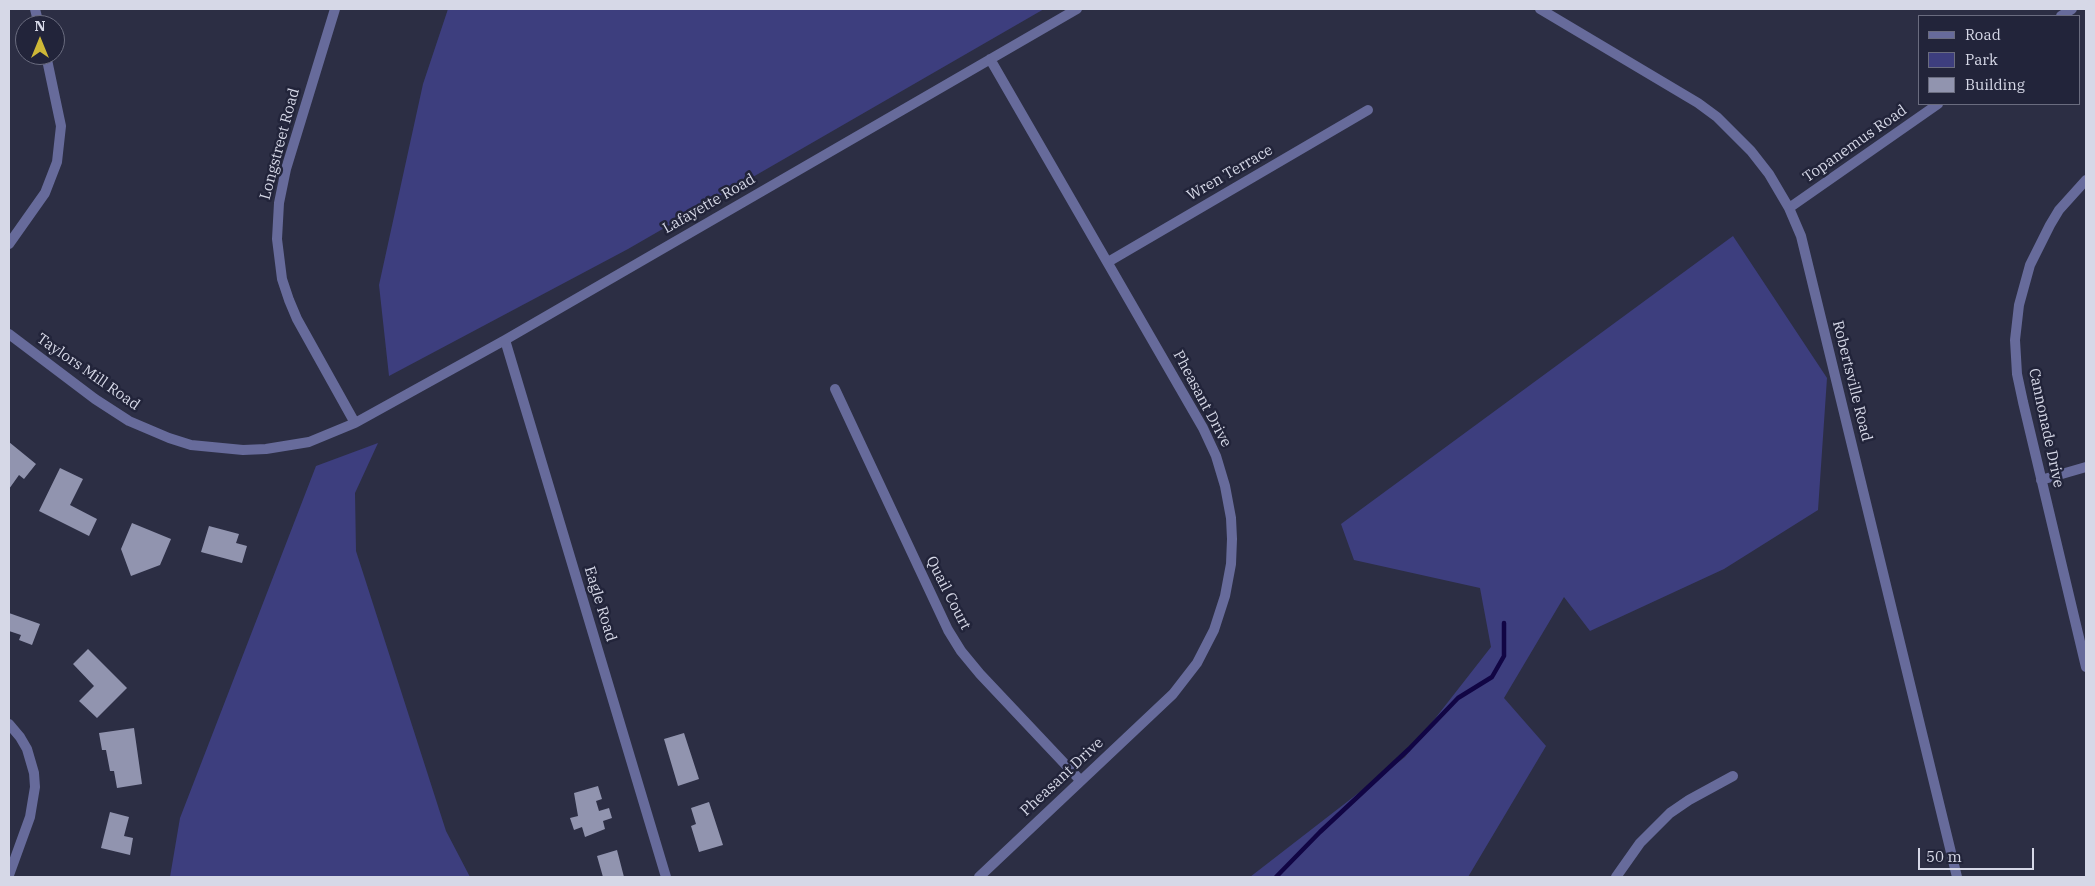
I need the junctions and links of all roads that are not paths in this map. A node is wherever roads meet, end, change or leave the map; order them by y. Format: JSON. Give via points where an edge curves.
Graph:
{"nodes":[{"id":1,"x":335,"y":9,"type":"edge"},
{"id":2,"x":1076,"y":9,"type":"edge"},
{"id":3,"x":1540,"y":9,"type":"edge"},
{"id":4,"x":990,"y":59,"type":"junction"},
{"id":5,"x":48,"y":65,"type":"edge"},
{"id":6,"x":1937,"y":105,"type":"edge"},
{"id":7,"x":1368,"y":110,"type":"dead end"},
{"id":8,"x":2086,"y":180,"type":"edge"},
{"id":9,"x":1789,"y":208,"type":"junction"},
{"id":10,"x":9,"y":244,"type":"edge"},
{"id":11,"x":1108,"y":262,"type":"junction"},
{"id":12,"x":9,"y":334,"type":"edge"},
{"id":13,"x":504,"y":340,"type":"junction"},
{"id":14,"x":835,"y":389,"type":"dead end"},
{"id":15,"x":355,"y":423,"type":"junction"},
{"id":16,"x":2086,"y":466,"type":"edge"},
{"id":17,"x":2041,"y":480,"type":"junction"},
{"id":18,"x":2086,"y":667,"type":"edge"},
{"id":19,"x":9,"y":724,"type":"edge"},
{"id":20,"x":1733,"y":776,"type":"dead end"},
{"id":21,"x":1080,"y":780,"type":"junction"},
{"id":22,"x":9,"y":875,"type":"edge"},
{"id":23,"x":666,"y":877,"type":"edge"},
{"id":24,"x":978,"y":877,"type":"edge"},
{"id":25,"x":1616,"y":877,"type":"edge"},
{"id":26,"x":1957,"y":877,"type":"edge"}],
"edges":[{"from":1,"to":15,"type":"street","name":"Longstreet Road","via":[[286,170],[276,239],[282,279],[297,319]]},
{"from":2,"to":4,"type":"street","name":"Lafayette Road"},
{"from":3,"to":9,"type":"street","name":"Robertsville Road","via":[[1717,117],[1752,151]]},
{"from":4,"to":11,"type":"street","name":"Pheasant Drive"},
{"from":4,"to":13,"type":"street","name":"Lafayette Road"},
{"from":5,"to":10,"type":"street","via":[[60,126],[57,162],[45,193]]},
{"from":6,"to":9,"type":"street","name":"Topanemus Road"},
{"from":7,"to":11,"type":"street","name":"Wren Terrace"},
{"from":8,"to":17,"type":"street","name":"Cannonade Drive","via":[[2050,225],[2030,265],[2019,306],[2017,374]]},
{"from":9,"to":26,"type":"street","name":"Robertsville Road","via":[[1801,236]]},
{"from":11,"to":21,"type":"street","name":"Pheasant Drive","via":[[1216,456],[1229,502],[1231,564],[1214,630],[1197,663],[1173,694]]},
{"from":12,"to":15,"type":"street","name":"Taylors Mill Road","via":[[129,421],[191,445],[266,449],[309,442]]},
{"from":13,"to":15,"type":"street","name":"Lafayette Road"},
{"from":13,"to":23,"type":"street","name":"Eagle Road"},
{"from":14,"to":21,"type":"street","name":"Quail Court","via":[[948,630],[961,651]]},
{"from":16,"to":17,"type":"street"},
{"from":17,"to":18,"type":"street","name":"Cannonade Drive"},
{"from":19,"to":22,"type":"street","via":[[27,749],[35,787],[30,817]]},
{"from":20,"to":25,"type":"street","via":[[1670,813],[1640,843]]},
{"from":21,"to":24,"type":"street","name":"Pheasant Drive"}]}
